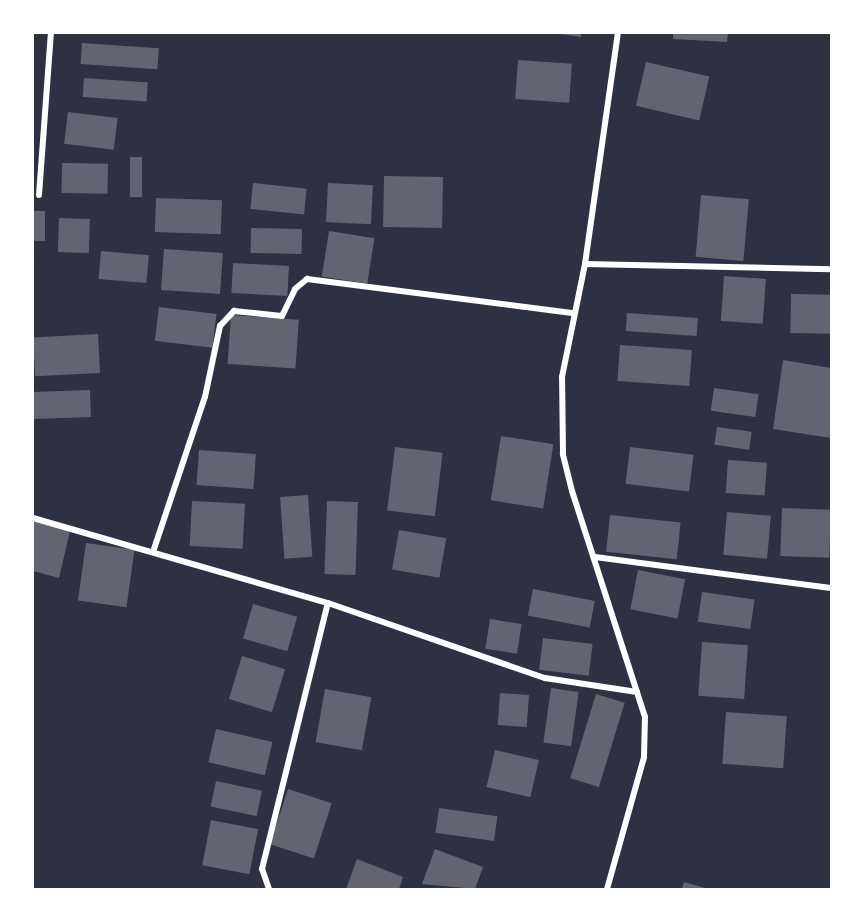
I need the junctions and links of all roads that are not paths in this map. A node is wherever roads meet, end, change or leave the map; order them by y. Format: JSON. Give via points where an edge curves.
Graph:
{"nodes":[{"id":1,"x":51,"y":33,"type":"edge"},
{"id":2,"x":618,"y":33,"type":"edge"},
{"id":3,"x":39,"y":195,"type":"dead end"},
{"id":4,"x":585,"y":264,"type":"junction"},
{"id":5,"x":831,"y":269,"type":"edge"},
{"id":6,"x":574,"y":312,"type":"junction"},
{"id":7,"x":33,"y":518,"type":"edge"},
{"id":8,"x":153,"y":552,"type":"junction"},
{"id":9,"x":595,"y":557,"type":"junction"},
{"id":10,"x":831,"y":588,"type":"edge"},
{"id":11,"x":328,"y":603,"type":"junction"},
{"id":12,"x":638,"y":692,"type":"junction"},
{"id":13,"x":268,"y":889,"type":"edge"},
{"id":14,"x":607,"y":889,"type":"edge"}],
"edges":[{"from":1,"to":3,"type":"street"},
{"from":2,"to":4,"type":"street"},
{"from":4,"to":5,"type":"street"},
{"from":4,"to":6,"type":"street"},
{"from":6,"to":8,"type":"street","via":[[307,279],[295,289],[282,316],[234,311],[220,326],[204,398]]},
{"from":6,"to":9,"type":"street","via":[[561,377],[563,454]]},
{"from":7,"to":8,"type":"street"},
{"from":8,"to":11,"type":"street"},
{"from":9,"to":10,"type":"street"},
{"from":9,"to":12,"type":"street"},
{"from":11,"to":12,"type":"street","via":[[544,678]]},
{"from":11,"to":13,"type":"street","via":[[262,869]]},
{"from":12,"to":14,"type":"street","via":[[645,717],[644,757]]}]}
